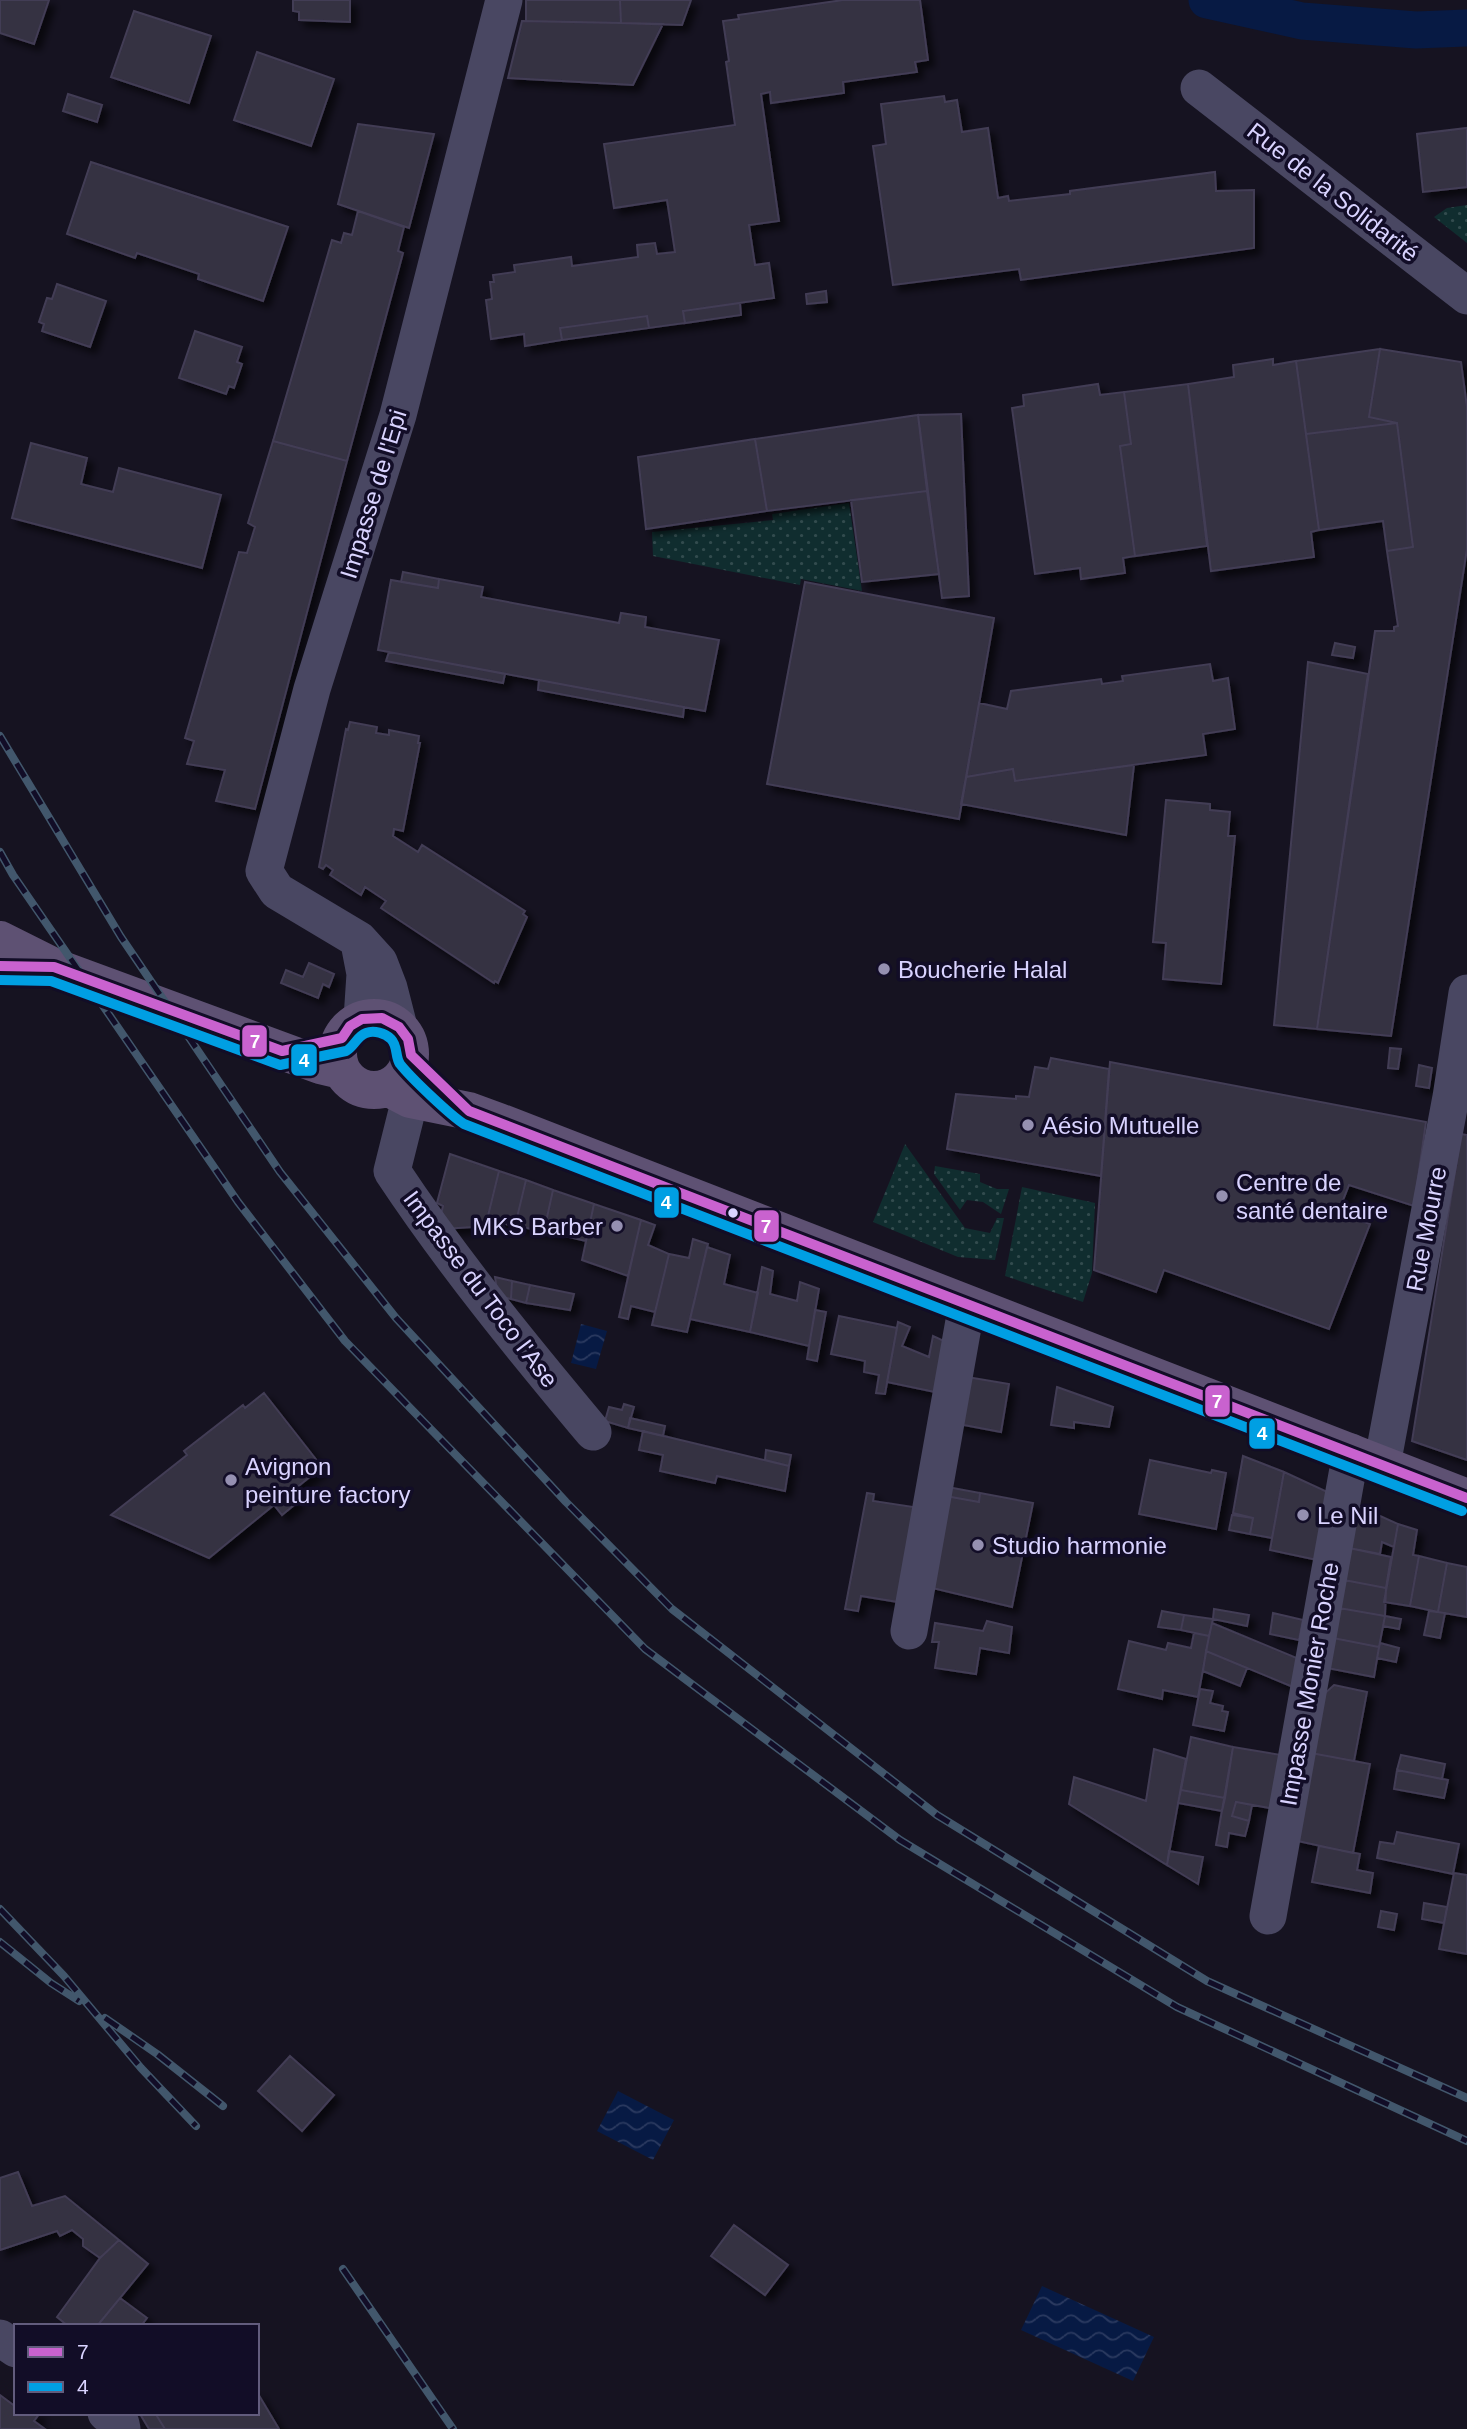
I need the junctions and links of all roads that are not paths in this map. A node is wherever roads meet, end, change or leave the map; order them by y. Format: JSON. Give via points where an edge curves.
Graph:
{"nodes":[{"id":1,"x":504,"y":0,"type":"edge"},
{"id":2,"x":1199,"y":88,"type":"dead end"},
{"id":3,"x":1467,"y":296,"type":"edge"},
{"id":4,"x":0,"y":940,"type":"edge"},
{"id":5,"x":0,"y":966,"type":"edge"},
{"id":6,"x":54,"y":967,"type":"junction"},
{"id":7,"x":1467,"y":993,"type":"edge"},
{"id":8,"x":371,"y":1042,"type":"junction"},
{"id":9,"x":399,"y":1093,"type":"junction"},
{"id":10,"x":469,"y":1111,"type":"junction"},
{"id":11,"x":967,"y":1304,"type":"junction"},
{"id":12,"x":593,"y":1432,"type":"dead end"},
{"id":13,"x":1366,"y":1459,"type":"junction"},
{"id":14,"x":1467,"y":1498,"type":"edge"},
{"id":15,"x":909,"y":1631,"type":"dead end"},
{"id":16,"x":1268,"y":1916,"type":"dead end"},
{"id":17,"x":109,"y":2415,"type":"edge"},
{"id":18,"x":122,"y":2429,"type":"edge"}],
"edges":[{"from":1,"to":8,"type":"street","name":"Impasse de l'Epi","via":[[398,415],[312,689],[264,871],[277,891],[359,940],[379,962],[389,988]]},
{"from":2,"to":3,"type":"street","name":"Rue de la Solidarité"},
{"from":4,"to":6,"type":"main road"},
{"from":5,"to":6,"type":"main road"},
{"from":6,"to":8,"type":"main road","via":[[282,1051]]},
{"from":7,"to":13,"type":"street","name":"Rue Mourre","via":[[1451,1097]]},
{"from":8,"to":9,"type":"main road","via":[[409,1069],[400,1080]]},
{"from":8,"to":9,"type":"main road","via":[[350,1081],[362,1088]]},
{"from":8,"to":10,"type":"main road"},
{"from":9,"to":10,"type":"main road"},
{"from":9,"to":12,"type":"street","name":"Impasse du Toco l'Ase","via":[[392,1171],[496,1316]]},
{"from":10,"to":11,"type":"main road"},
{"from":11,"to":13,"type":"main road"},
{"from":11,"to":15,"type":"street"},
{"from":13,"to":14,"type":"main road"},
{"from":13,"to":16,"type":"street","name":"Impasse Monier Roche"},
{"from":17,"to":18,"type":"street"}]}
